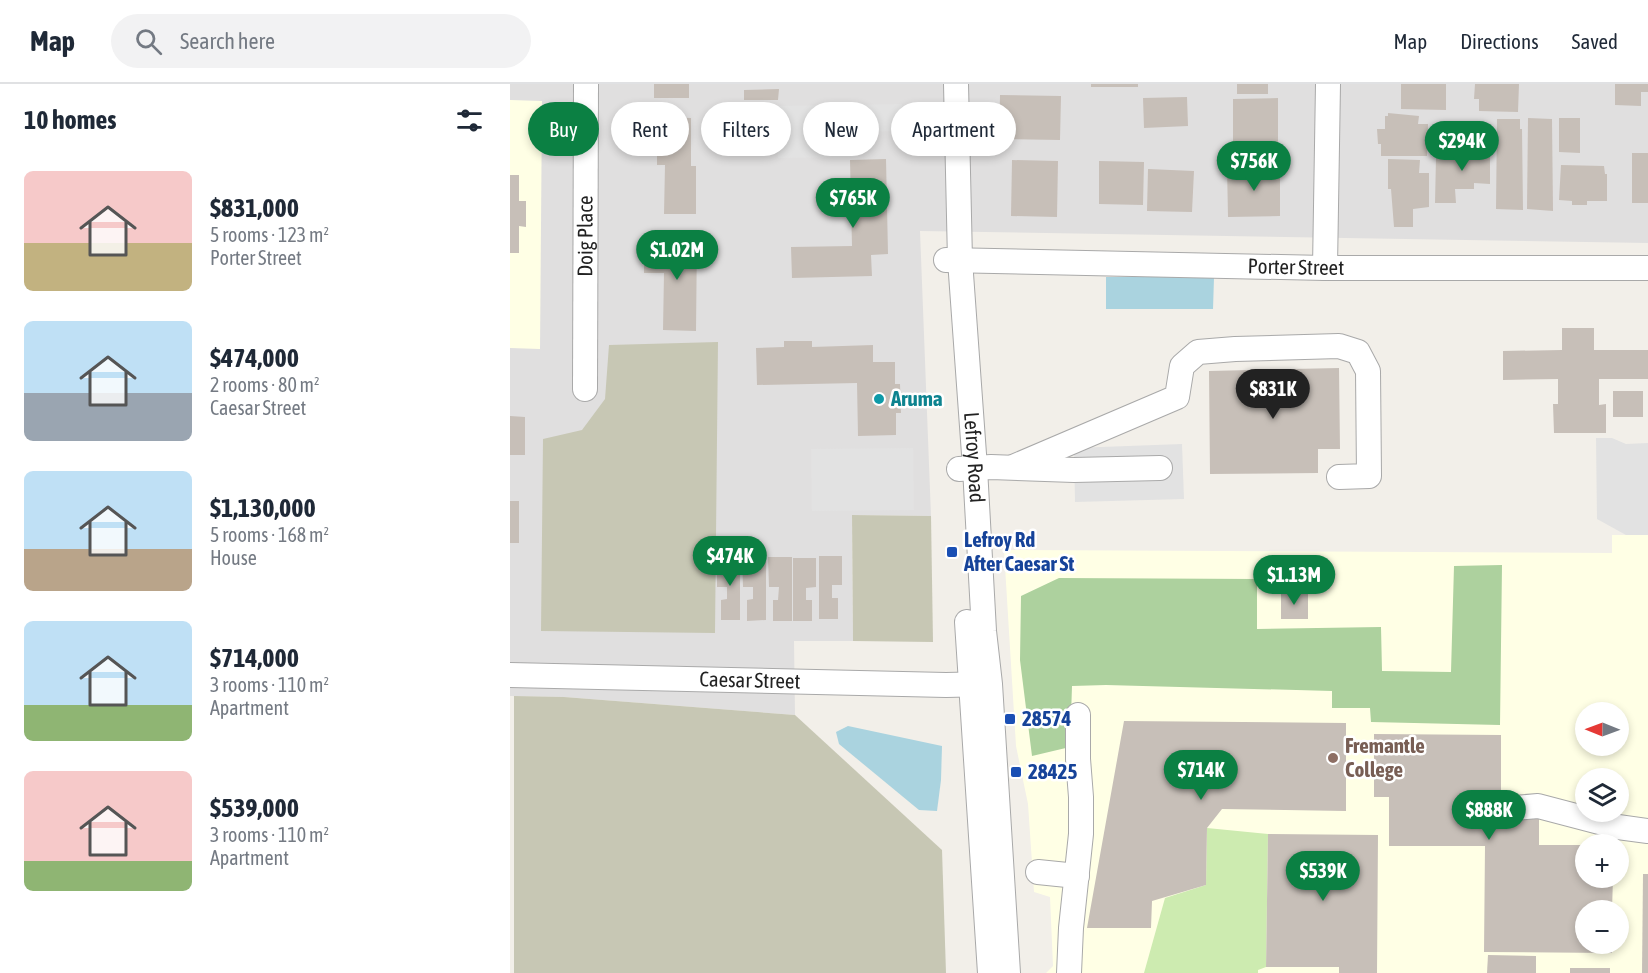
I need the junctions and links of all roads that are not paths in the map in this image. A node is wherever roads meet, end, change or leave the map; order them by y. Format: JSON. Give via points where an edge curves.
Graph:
{"nodes":[{"id":1,"x":586,"y":84,"type":"edge"},
{"id":2,"x":943,"y":84,"type":"edge"},
{"id":3,"x":956,"y":84,"type":"edge"},
{"id":4,"x":1328,"y":84,"type":"edge"},
{"id":5,"x":952,"y":260,"type":"junction"},
{"id":6,"x":1325,"y":268,"type":"junction"},
{"id":7,"x":1648,"y":268,"type":"edge"},
{"id":8,"x":585,"y":389,"type":"dead end"},
{"id":9,"x":1013,"y":467,"type":"junction"},
{"id":10,"x":1160,"y":468,"type":"dead end"},
{"id":11,"x":967,"y":469,"type":"junction"},
{"id":12,"x":1339,"y":477,"type":"dead end"},
{"id":13,"x":510,"y":675,"type":"edge"},
{"id":14,"x":981,"y":685,"type":"junction"},
{"id":15,"x":1078,"y":715,"type":"dead end"},
{"id":16,"x":1514,"y":808,"type":"dead end"},
{"id":17,"x":1648,"y":831,"type":"edge"},
{"id":18,"x":1038,"y":872,"type":"dead end"},
{"id":19,"x":1077,"y":876,"type":"junction"},
{"id":20,"x":990,"y":973,"type":"edge"},
{"id":21,"x":1008,"y":973,"type":"edge"},
{"id":22,"x":1069,"y":973,"type":"edge"}],
"edges":[{"from":1,"to":8,"type":"street","name":"Doig Place"},
{"from":2,"to":5,"type":"street","name":"Lefroy Road"},
{"from":3,"to":5,"type":"street","name":"Lefroy Road"},
{"from":4,"to":6,"type":"street"},
{"from":5,"to":6,"type":"street","name":"Porter Street"},
{"from":5,"to":11,"type":"street","name":"Lefroy Road"},
{"from":6,"to":7,"type":"street","name":"Porter Street"},
{"from":9,"to":10,"type":"street"},
{"from":9,"to":11,"type":"street"},
{"from":9,"to":12,"type":"street","via":[[1177,397],[1182,366],[1198,352],[1339,346],[1358,352],[1368,371],[1369,476]]},
{"from":11,"to":14,"type":"street","name":"Lefroy Road","via":[[984,632]]},
{"from":13,"to":14,"type":"street","name":"Caesar Street"},
{"from":14,"to":20,"type":"street","name":"Lefroy Road"},
{"from":14,"to":21,"type":"street","name":"Lefroy Road"},
{"from":15,"to":19,"type":"street","via":[[1081,824]]},
{"from":16,"to":17,"type":"street","via":[[1538,807]]},
{"from":18,"to":19,"type":"street"},
{"from":19,"to":22,"type":"street"}]}
